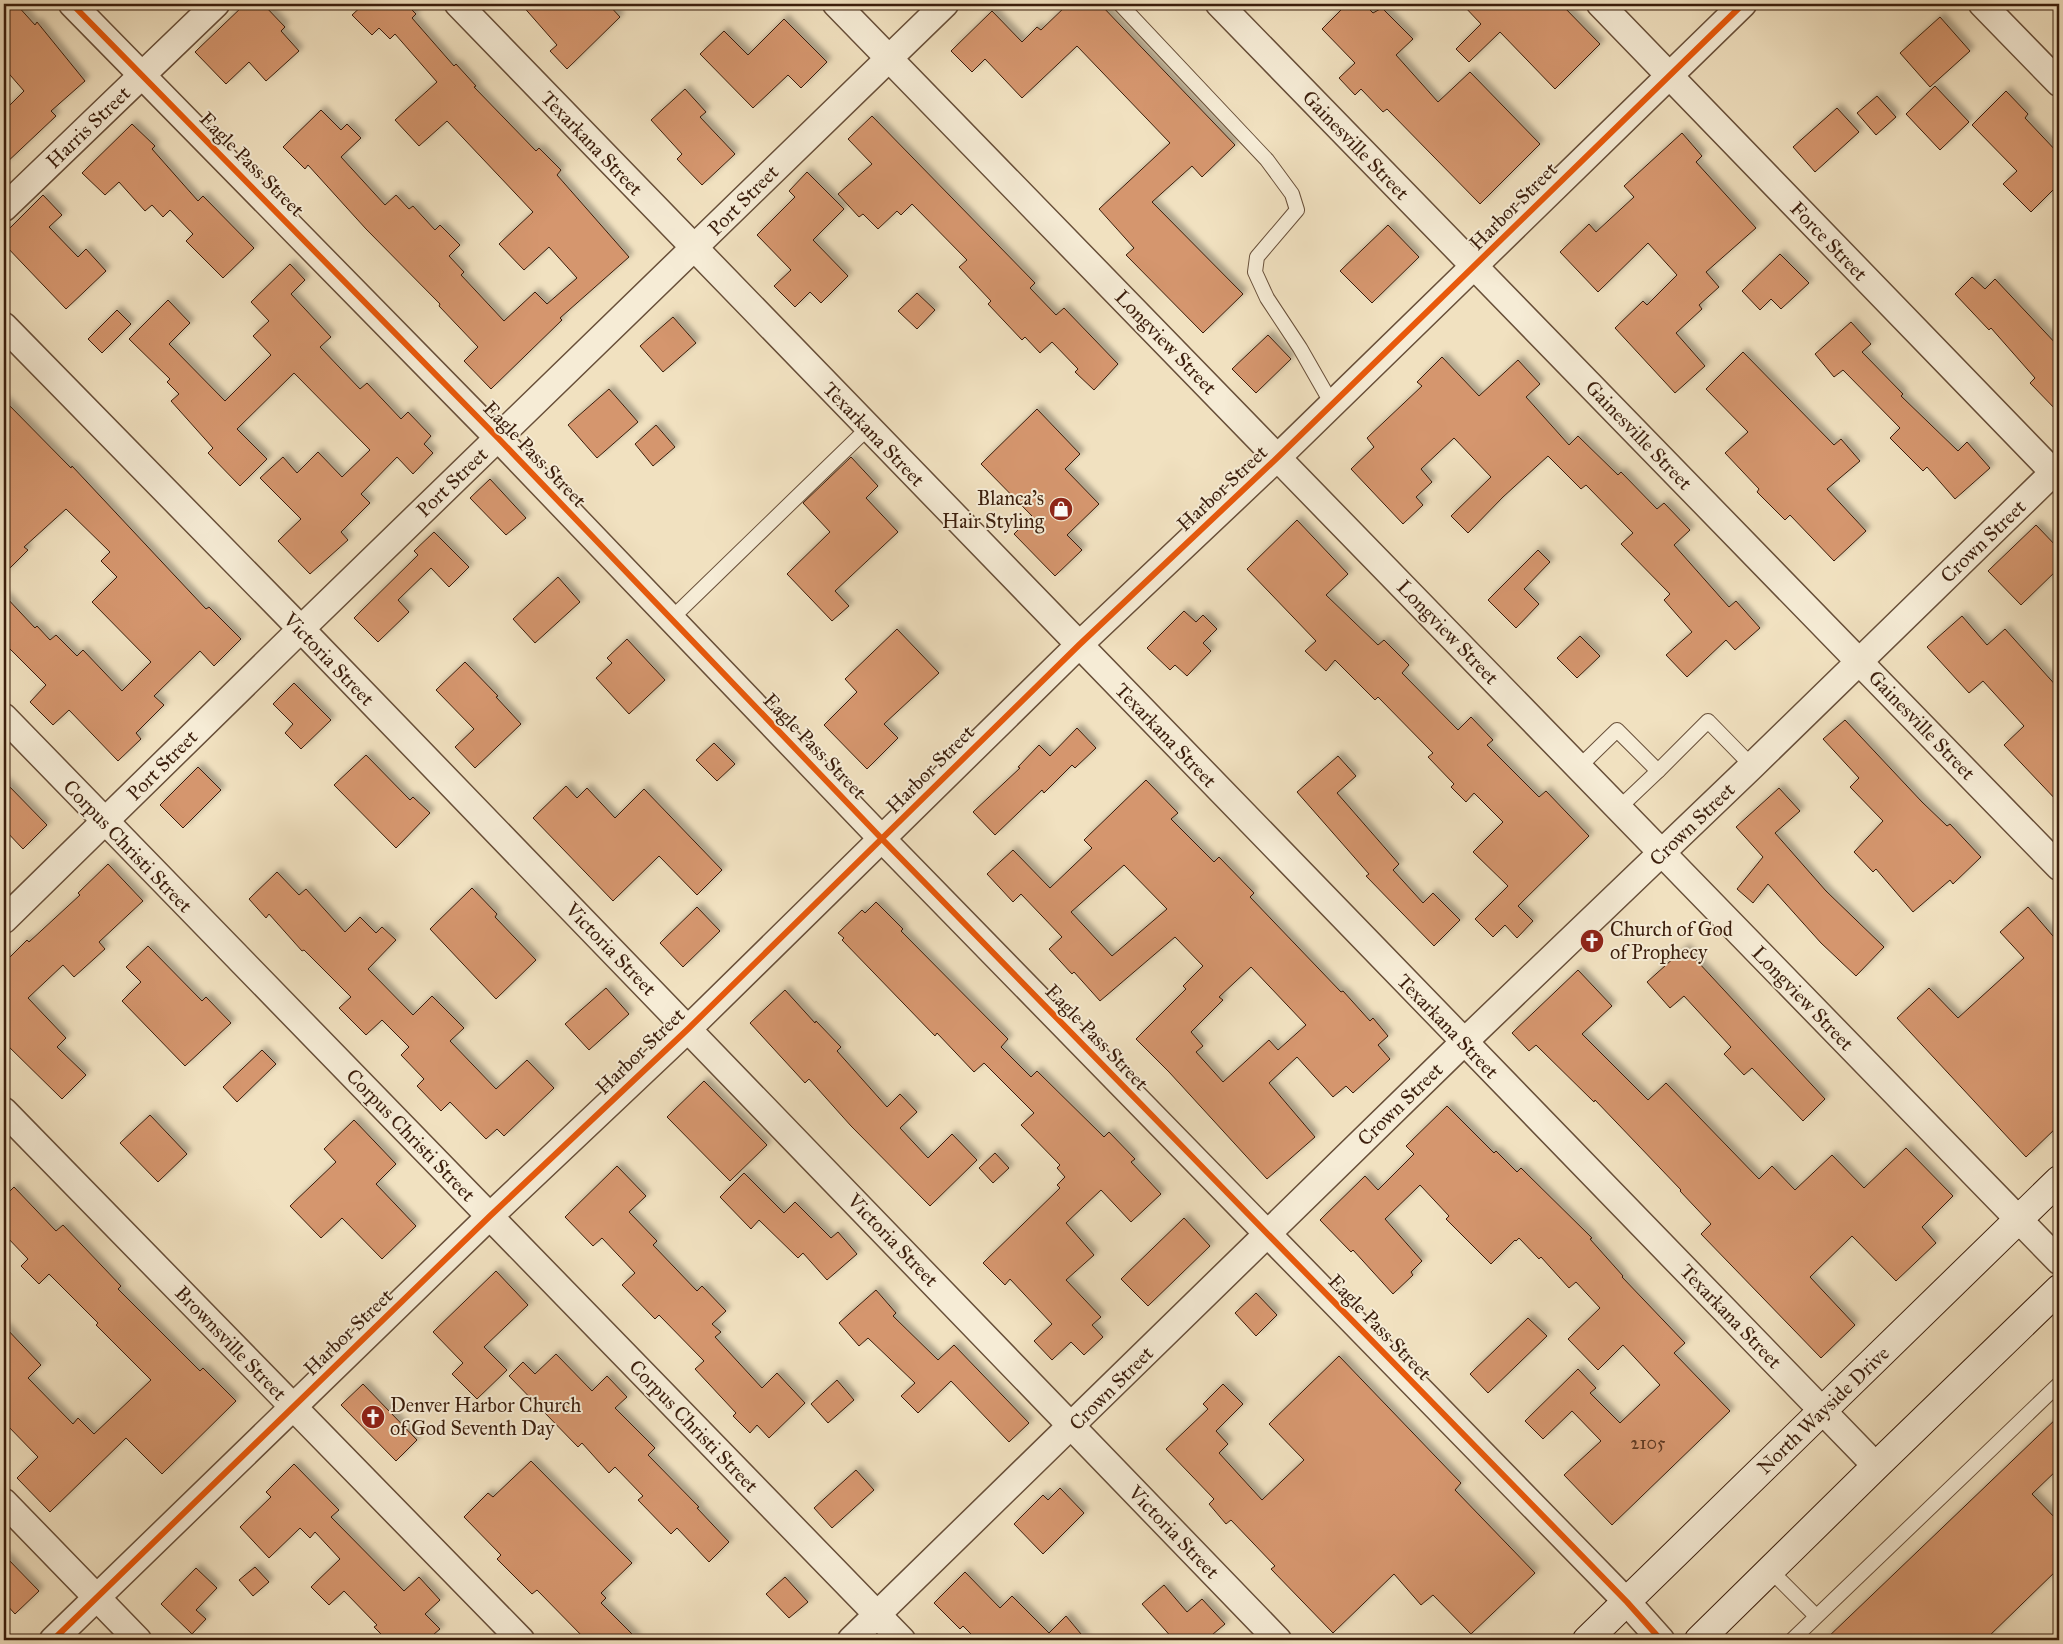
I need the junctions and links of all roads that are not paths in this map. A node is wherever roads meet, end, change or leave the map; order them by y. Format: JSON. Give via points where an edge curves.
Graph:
{"nodes":[{"id":1,"x":72,"y":4,"type":"edge"},
{"id":2,"x":216,"y":4,"type":"edge"},
{"id":3,"x":458,"y":4,"type":"edge"},
{"id":4,"x":836,"y":4,"type":"edge"},
{"id":5,"x":945,"y":4,"type":"edge"},
{"id":6,"x":1120,"y":4,"type":"edge"},
{"id":7,"x":1219,"y":4,"type":"edge"},
{"id":8,"x":1600,"y":4,"type":"edge"},
{"id":9,"x":1743,"y":4,"type":"edge"},
{"id":10,"x":1982,"y":4,"type":"edge"},
{"id":11,"x":888,"y":57,"type":"junction"},
{"id":12,"x":1669,"y":75,"type":"junction"},
{"id":13,"x":142,"y":76,"type":"junction"},
{"id":14,"x":2059,"y":83,"type":"edge"},
{"id":15,"x":4,"y":208,"type":"edge"},
{"id":16,"x":694,"y":249,"type":"junction"},
{"id":17,"x":1474,"y":267,"type":"junction"},
{"id":18,"x":4,"y":326,"type":"edge"},
{"id":19,"x":1332,"y":404,"type":"junction"},
{"id":20,"x":868,"y":428,"type":"junction"},
{"id":21,"x":498,"y":438,"type":"junction"},
{"id":22,"x":1278,"y":456,"type":"junction"},
{"id":23,"x":2057,"y":472,"type":"edge"},
{"id":24,"x":671,"y":619,"type":"junction"},
{"id":25,"x":301,"y":629,"type":"junction"},
{"id":26,"x":1079,"y":646,"type":"junction"},
{"id":27,"x":1860,"y":661,"type":"junction"},
{"id":28,"x":4,"y":717,"type":"edge"},
{"id":29,"x":1752,"y":766,"type":"junction"},
{"id":30,"x":1579,"y":767,"type":"junction"},
{"id":31,"x":1658,"y":771,"type":"junction"},
{"id":32,"x":1619,"y":808,"type":"junction"},
{"id":33,"x":104,"y":822,"type":"junction"},
{"id":34,"x":882,"y":840,"type":"junction"},
{"id":35,"x":1662,"y":852,"type":"junction"},
{"id":36,"x":2059,"y":867,"type":"edge"},
{"id":37,"x":4,"y":920,"type":"edge"},
{"id":38,"x":688,"y":1029,"type":"junction"},
{"id":39,"x":1464,"y":1042,"type":"junction"},
{"id":40,"x":4,"y":1111,"type":"edge"},
{"id":41,"x":2059,"y":1180,"type":"edge"},
{"id":42,"x":490,"y":1216,"type":"junction"},
{"id":43,"x":2019,"y":1220,"type":"junction"},
{"id":44,"x":1267,"y":1234,"type":"junction"},
{"id":45,"x":2059,"y":1261,"type":"edge"},
{"id":46,"x":2059,"y":1289,"type":"edge"},
{"id":47,"x":2059,"y":1384,"type":"edge"},
{"id":48,"x":294,"y":1407,"type":"junction"},
{"id":49,"x":1823,"y":1410,"type":"junction"},
{"id":50,"x":1073,"y":1426,"type":"junction"},
{"id":51,"x":1876,"y":1466,"type":"junction"},
{"id":52,"x":4,"y":1502,"type":"edge"},
{"id":53,"x":1770,"y":1570,"type":"junction"},
{"id":54,"x":97,"y":1598,"type":"junction"},
{"id":55,"x":1627,"y":1602,"type":"junction"},
{"id":56,"x":877,"y":1615,"type":"junction"},
{"id":57,"x":1816,"y":1616,"type":"junction"},
{"id":58,"x":53,"y":1640,"type":"edge"},
{"id":59,"x":138,"y":1640,"type":"edge"},
{"id":60,"x":521,"y":1640,"type":"edge"},
{"id":61,"x":851,"y":1640,"type":"edge"},
{"id":62,"x":902,"y":1640,"type":"edge"},
{"id":63,"x":1278,"y":1640,"type":"edge"},
{"id":64,"x":1587,"y":1640,"type":"edge"},
{"id":65,"x":1661,"y":1640,"type":"edge"},
{"id":66,"x":1699,"y":1640,"type":"edge"},
{"id":67,"x":1792,"y":1640,"type":"edge"}],
"edges":[{"from":1,"to":13,"type":"street","name":"Eagle Pass Street"},
{"from":2,"to":13,"type":"street","name":"Harris Street"},
{"from":3,"to":16,"type":"street","name":"Texarkana Street"},
{"from":4,"to":11,"type":"street","name":"Longview Street"},
{"from":5,"to":11,"type":"street","name":"Port Street"},
{"from":6,"to":19,"type":"lane","via":[[1267,160],[1292,194],[1296,210],[1257,258],[1255,272]]},
{"from":7,"to":17,"type":"street","name":"Gainesville Street"},
{"from":8,"to":12,"type":"street","name":"Force Street"},
{"from":9,"to":12,"type":"street","name":"Harbor Street"},
{"from":10,"to":14,"type":"street"},
{"from":11,"to":16,"type":"street","name":"Port Street"},
{"from":11,"to":22,"type":"street","name":"Longview Street"},
{"from":12,"to":17,"type":"street","name":"Harbor Street"},
{"from":12,"to":23,"type":"street","name":"Force Street"},
{"from":13,"to":15,"type":"street","name":"Harris Street"},
{"from":13,"to":21,"type":"street","name":"Eagle Pass Street"},
{"from":16,"to":20,"type":"street","name":"Texarkana Street"},
{"from":16,"to":21,"type":"street","name":"Port Street"},
{"from":17,"to":19,"type":"street","name":"Harbor Street"},
{"from":17,"to":27,"type":"street","name":"Gainesville Street"},
{"from":18,"to":25,"type":"street","name":"Victoria Street"},
{"from":19,"to":22,"type":"street","name":"Harbor Street"},
{"from":20,"to":24,"type":"lane"},
{"from":20,"to":26,"type":"street","name":"Texarkana Street"},
{"from":21,"to":24,"type":"street","name":"Eagle Pass Street"},
{"from":21,"to":25,"type":"street","name":"Port Street"},
{"from":22,"to":26,"type":"street","name":"Harbor Street"},
{"from":22,"to":30,"type":"street","name":"Longview Street"},
{"from":23,"to":27,"type":"street","name":"Crown Street"},
{"from":24,"to":34,"type":"street","name":"Eagle Pass Street"},
{"from":25,"to":33,"type":"street","name":"Port Street"},
{"from":25,"to":38,"type":"street","name":"Victoria Street"},
{"from":26,"to":34,"type":"street","name":"Harbor Street"},
{"from":26,"to":39,"type":"street","name":"Texarkana Street"},
{"from":27,"to":29,"type":"street","name":"Crown Street"},
{"from":27,"to":36,"type":"street","name":"Gainesville Street"},
{"from":28,"to":33,"type":"street","name":"Corpus Christi Street"},
{"from":29,"to":31,"type":"lane","via":[[1708,721]]},
{"from":29,"to":35,"type":"street","name":"Crown Street"},
{"from":30,"to":31,"type":"lane","via":[[1617,730]]},
{"from":30,"to":32,"type":"street","name":"Longview Street"},
{"from":31,"to":32,"type":"lane"},
{"from":32,"to":35,"type":"street","name":"Longview Street"},
{"from":33,"to":37,"type":"street","name":"Port Street"},
{"from":33,"to":42,"type":"street","name":"Corpus Christi Street"},
{"from":34,"to":38,"type":"street","name":"Harbor Street"},
{"from":34,"to":44,"type":"street","name":"Eagle Pass Street"},
{"from":35,"to":39,"type":"street","name":"Crown Street"},
{"from":35,"to":43,"type":"street","name":"Longview Street"},
{"from":38,"to":42,"type":"street","name":"Harbor Street"},
{"from":38,"to":50,"type":"street","name":"Victoria Street"},
{"from":39,"to":44,"type":"street","name":"Crown Street"},
{"from":39,"to":49,"type":"street","name":"Texarkana Street"},
{"from":40,"to":48,"type":"street","name":"Brownsville Street"},
{"from":41,"to":43,"type":"main road","name":"North Wayside Drive"},
{"from":42,"to":48,"type":"street","name":"Harbor Street"},
{"from":42,"to":56,"type":"street","name":"Corpus Christi Street"},
{"from":43,"to":45,"type":"street","name":"Longview Street"},
{"from":43,"to":49,"type":"main road","name":"North Wayside Drive"},
{"from":44,"to":50,"type":"street","name":"Crown Street"},
{"from":44,"to":55,"type":"street","name":"Eagle Pass Street"},
{"from":46,"to":51,"type":"main road"},
{"from":47,"to":57,"type":"lane"},
{"from":48,"to":54,"type":"street","name":"Harbor Street"},
{"from":48,"to":60,"type":"street","name":"Brownsville Street"},
{"from":49,"to":51,"type":"street","name":"Texarkana Street"},
{"from":49,"to":55,"type":"main road","name":"North Wayside Drive"},
{"from":50,"to":56,"type":"street","name":"Crown Street"},
{"from":50,"to":63,"type":"street","name":"Victoria Street"},
{"from":51,"to":53,"type":"main road"},
{"from":52,"to":54,"type":"street"},
{"from":53,"to":57,"type":"lane"},
{"from":53,"to":66,"type":"main road"},
{"from":54,"to":58,"type":"street","name":"Harbor Street"},
{"from":54,"to":59,"type":"street"},
{"from":55,"to":64,"type":"main road","name":"North Wayside Drive"},
{"from":55,"to":65,"type":"street","name":"Eagle Pass Street"},
{"from":56,"to":61,"type":"street","name":"Crown Street"},
{"from":56,"to":62,"type":"street","name":"Corpus Christi Street"},
{"from":57,"to":67,"type":"lane"}]}
